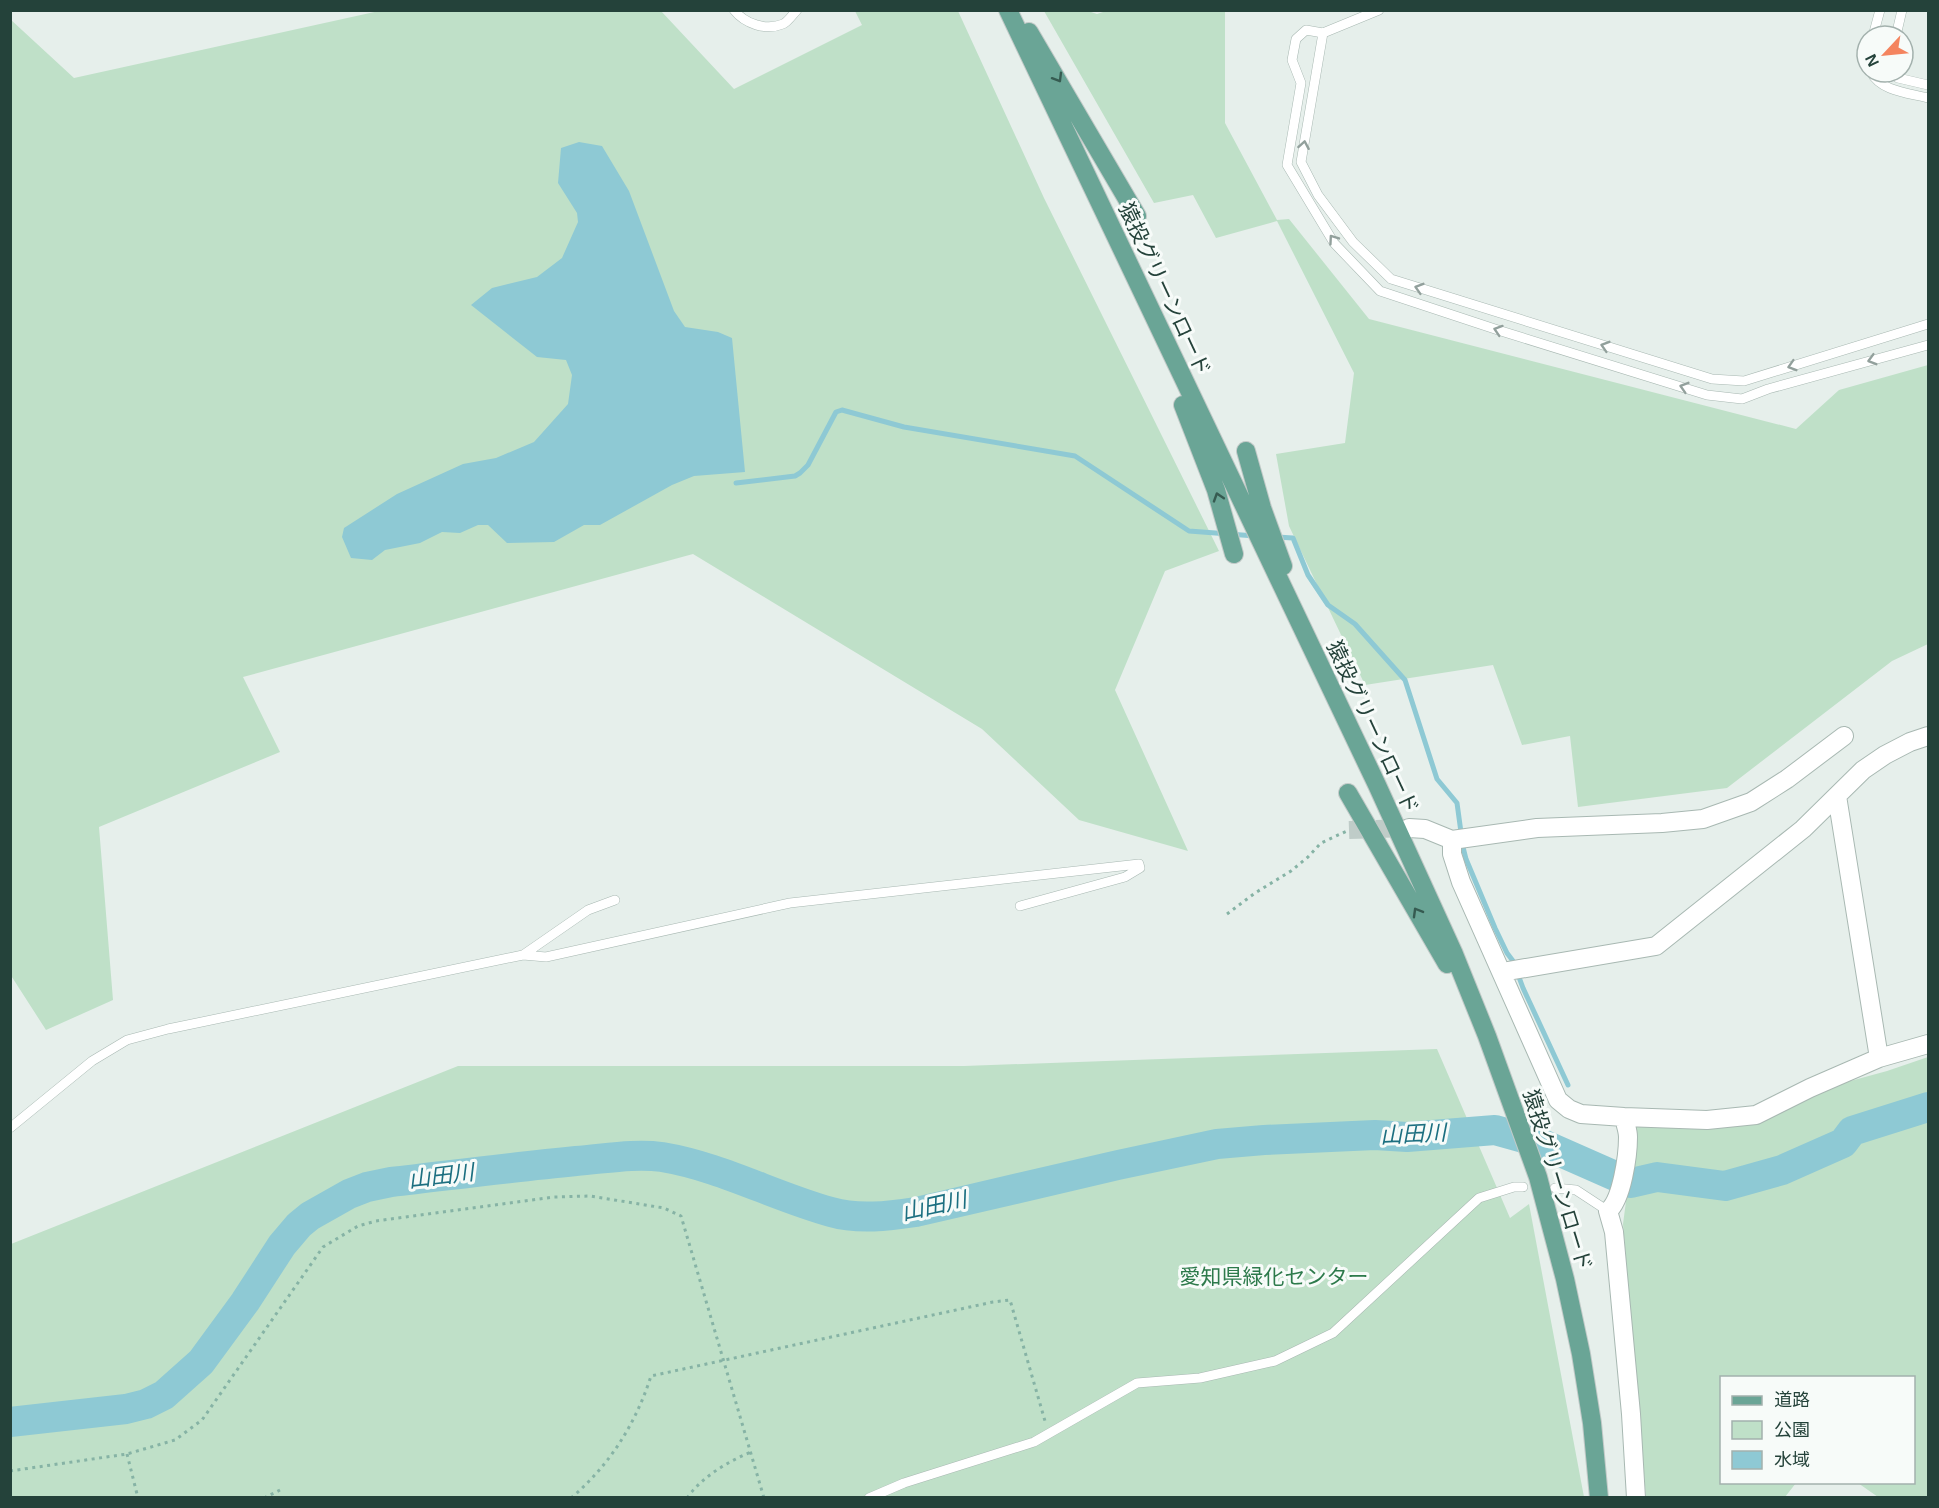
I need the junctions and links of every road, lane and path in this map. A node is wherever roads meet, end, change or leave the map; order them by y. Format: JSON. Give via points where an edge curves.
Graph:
{"nodes":[{"id":1,"x":734,"y":10,"type":"edge"},
{"id":2,"x":797,"y":10,"type":"edge"},
{"id":3,"x":1008,"y":10,"type":"edge"},
{"id":4,"x":1016,"y":10,"type":"edge"},
{"id":5,"x":1379,"y":10,"type":"edge"},
{"id":6,"x":1323,"y":33,"type":"junction"},
{"id":7,"x":1882,"y":84,"type":"edge"},
{"id":8,"x":1929,"y":98,"type":"edge"},
{"id":9,"x":1067,"y":135,"type":"junction"},
{"id":10,"x":1137,"y":216,"type":"dead end"},
{"id":11,"x":1929,"y":324,"type":"edge"},
{"id":12,"x":1929,"y":345,"type":"edge"},
{"id":13,"x":1246,"y":451,"type":"dead end"},
{"id":14,"x":1234,"y":554,"type":"dead end"},
{"id":15,"x":1844,"y":736,"type":"dead end"},
{"id":16,"x":1929,"y":736,"type":"edge"},
{"id":17,"x":1377,"y":785,"type":"junction"},
{"id":18,"x":1348,"y":793,"type":"dead end"},
{"id":19,"x":1837,"y":796,"type":"junction"},
{"id":20,"x":1409,"y":828,"type":"tunnel mouth"},
{"id":21,"x":1349,"y":830,"type":"tunnel mouth"},
{"id":22,"x":1452,"y":840,"type":"junction"},
{"id":23,"x":615,"y":900,"type":"dead end"},
{"id":24,"x":1020,"y":906,"type":"dead end"},
{"id":25,"x":1227,"y":914,"type":"dead end"},
{"id":26,"x":523,"y":955,"type":"junction"},
{"id":27,"x":1502,"y":972,"type":"junction"},
{"id":28,"x":1487,"y":1036,"type":"junction"},
{"id":29,"x":1929,"y":1044,"type":"edge"},
{"id":30,"x":1879,"y":1058,"type":"junction"},
{"id":31,"x":1624,"y":1118,"type":"junction"},
{"id":32,"x":10,"y":1128,"type":"edge"},
{"id":33,"x":1523,"y":1187,"type":"dead end"},
{"id":34,"x":1555,"y":1188,"type":"dead end"},
{"id":35,"x":1608,"y":1211,"type":"junction"},
{"id":36,"x":724,"y":1359,"type":"junction"},
{"id":37,"x":1048,"y":1434,"type":"junction"},
{"id":38,"x":751,"y":1452,"type":"junction"},
{"id":39,"x":127,"y":1454,"type":"junction"},
{"id":40,"x":10,"y":1471,"type":"edge"},
{"id":41,"x":280,"y":1490,"type":"dead end"},
{"id":42,"x":138,"y":1497,"type":"edge"},
{"id":43,"x":264,"y":1497,"type":"edge"},
{"id":44,"x":572,"y":1497,"type":"edge"},
{"id":45,"x":687,"y":1497,"type":"edge"},
{"id":46,"x":764,"y":1497,"type":"edge"},
{"id":47,"x":869,"y":1497,"type":"edge"},
{"id":48,"x":1599,"y":1497,"type":"edge"},
{"id":49,"x":1636,"y":1497,"type":"edge"}],
"edges":[{"from":1,"to":2,"type":"lane","via":[[740,18],[762,27],[783,24]]},
{"from":3,"to":9,"type":"main road","name":"猿投グリーンロード"},
{"from":4,"to":10,"type":"main road","one_way":true},
{"from":5,"to":6,"type":"lane"},
{"from":11,"to":6,"type":"lane","one_way":true,"via":[[1744,381],[1712,379],[1391,279],[1353,242],[1318,195],[1301,162]]},
{"from":12,"to":6,"type":"lane","one_way":true,"via":[[1742,399],[1707,395],[1380,291],[1334,243],[1287,165],[1301,83],[1292,60],[1296,39],[1306,30]]},
{"from":7,"to":8,"type":"lane"},
{"from":14,"to":9,"type":"main road","one_way":true,"via":[[1216,490],[1187,415],[1080,175]]},
{"from":9,"to":17,"type":"main road","name":"猿投グリーンロード"},
{"from":13,"to":17,"type":"main road","via":[[1279,555]]},
{"from":15,"to":22,"type":"street","via":[[1751,802],[1703,819],[1537,828]]},
{"from":16,"to":19,"type":"street","via":[[1885,755]]},
{"from":17,"to":28,"type":"main road","name":"猿投グリーンロード"},
{"from":28,"to":18,"type":"main road","one_way":true},
{"from":19,"to":27,"type":"street","via":[[1803,830],[1656,946]]},
{"from":19,"to":30,"type":"street"},
{"from":20,"to":22,"type":"street"},
{"from":21,"to":25,"type":"path","via":[[1321,843],[1291,871]]},
{"from":22,"to":27,"type":"street","via":[[1461,882]]},
{"from":23,"to":26,"type":"lane","via":[[588,910]]},
{"from":24,"to":26,"type":"lane","via":[[1125,877],[1140,868],[1139,864],[789,903],[546,957]]},
{"from":26,"to":32,"type":"lane","via":[[127,1040],[93,1061]]},
{"from":27,"to":31,"type":"street","via":[[1558,1100],[1581,1114]]},
{"from":28,"to":48,"type":"main road","name":"猿投グリーンロード","via":[[1538,1177],[1565,1280],[1592,1423]]},
{"from":29,"to":30,"type":"street"},
{"from":30,"to":31,"type":"street","via":[[1756,1115],[1707,1120]]},
{"from":31,"to":35,"type":"street","via":[[1628,1136],[1620,1193]]},
{"from":33,"to":37,"type":"lane","via":[[1479,1197],[1333,1333],[1275,1361],[1200,1378],[1137,1383]]},
{"from":34,"to":35,"type":"lane","via":[[1576,1190]]},
{"from":35,"to":49,"type":"street","via":[[1614,1232]]},
{"from":36,"to":37,"type":"path","via":[[1010,1300]]},
{"from":36,"to":38,"type":"path"},
{"from":36,"to":39,"type":"path","via":[[681,1216],[664,1208],[590,1196],[554,1197],[376,1221],[358,1226],[323,1247],[202,1420],[175,1440]]},
{"from":36,"to":44,"type":"path","via":[[651,1376],[635,1418],[616,1448]]},
{"from":37,"to":47,"type":"lane"},
{"from":38,"to":45,"type":"path","via":[[703,1480]]},
{"from":38,"to":46,"type":"path"},
{"from":39,"to":40,"type":"path"},
{"from":39,"to":42,"type":"path"},
{"from":41,"to":43,"type":"path"}]}
